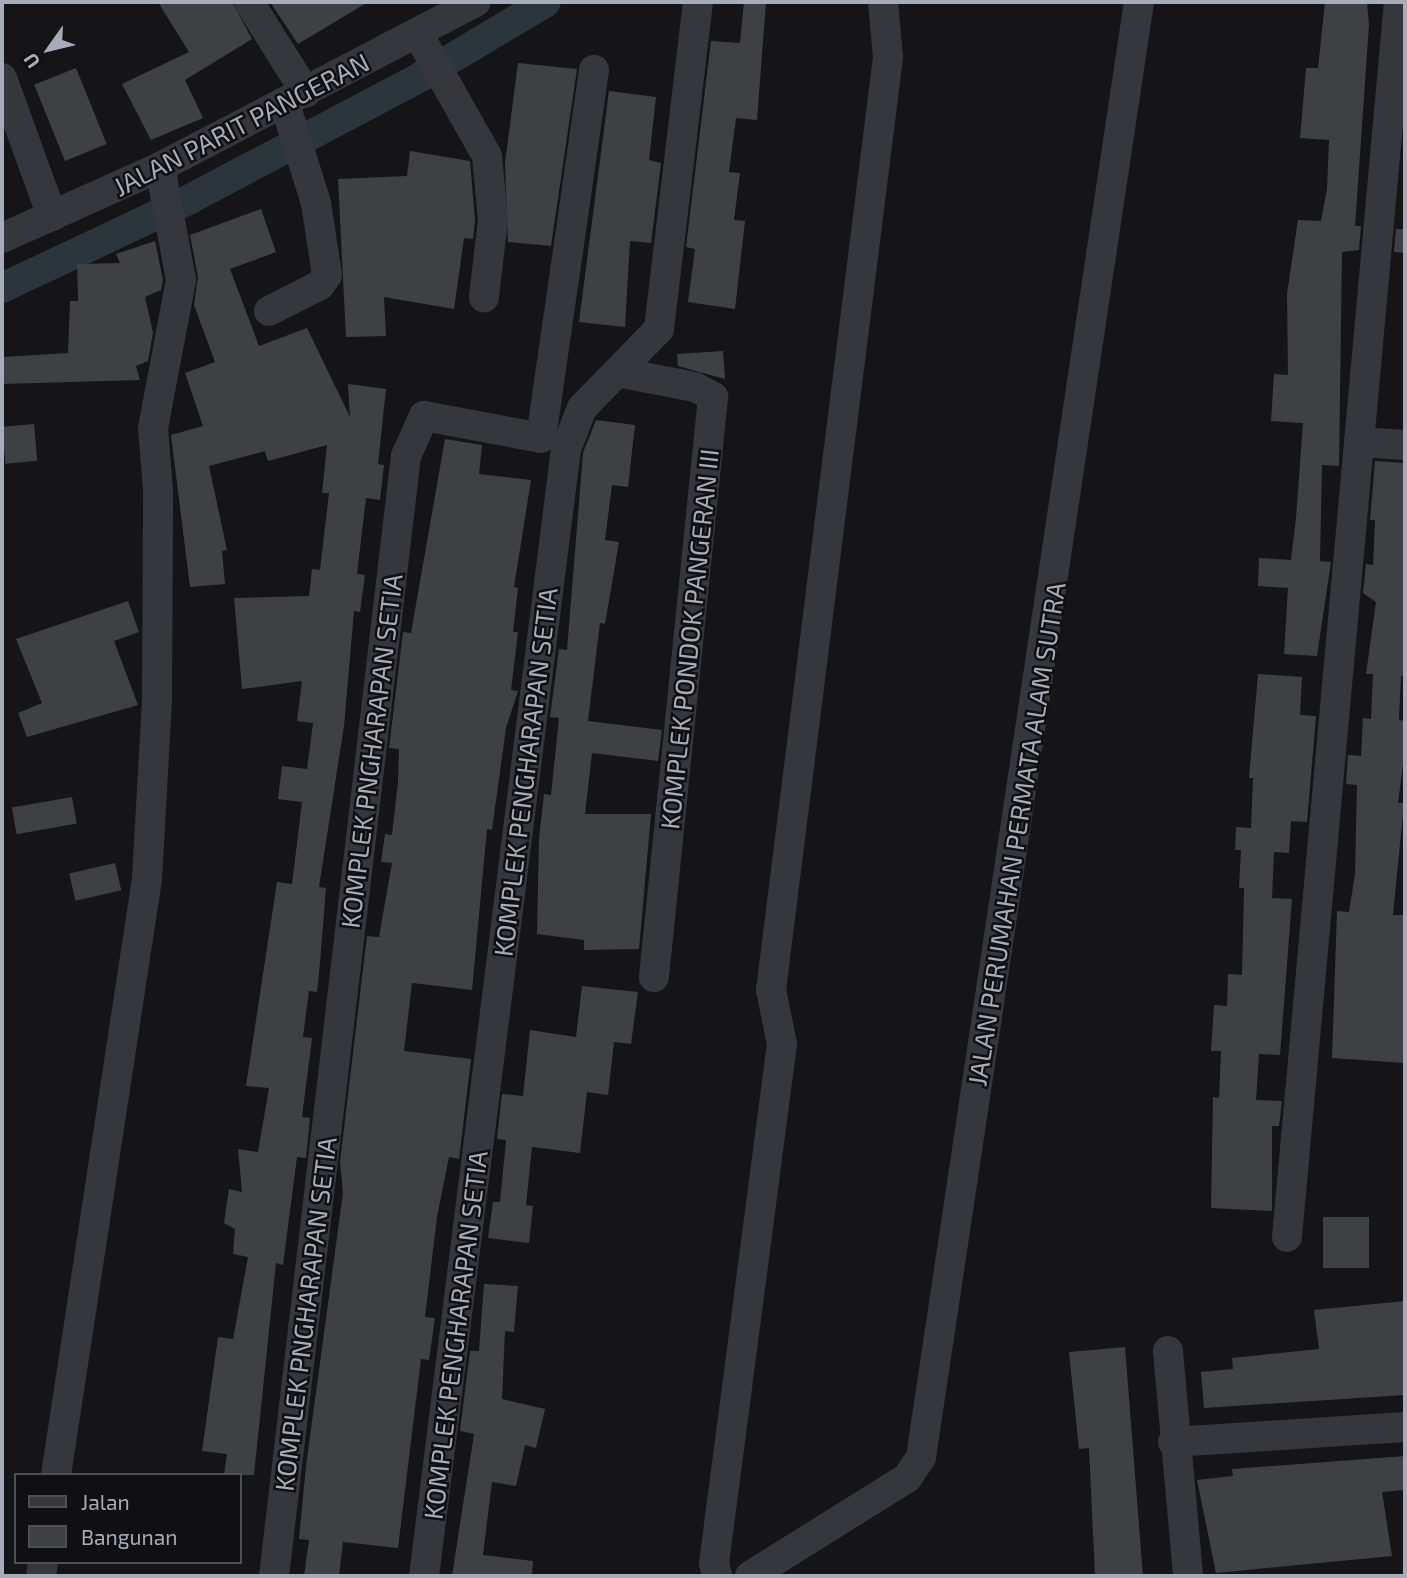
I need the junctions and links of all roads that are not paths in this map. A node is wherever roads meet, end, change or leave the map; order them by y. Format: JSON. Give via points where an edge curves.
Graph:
{"nodes":[{"id":1,"x":249,"y":2,"type":"edge"},
{"id":2,"x":698,"y":2,"type":"edge"},
{"id":3,"x":883,"y":2,"type":"edge"},
{"id":4,"x":1139,"y":2,"type":"edge"},
{"id":5,"x":1399,"y":2,"type":"edge"},
{"id":6,"x":463,"y":5,"type":"edge"},
{"id":7,"x":422,"y":41,"type":"junction"},
{"id":8,"x":594,"y":70,"type":"dead end"},
{"id":9,"x":2,"y":78,"type":"edge"},
{"id":10,"x":294,"y":106,"type":"junction"},
{"id":11,"x":163,"y":174,"type":"junction"},
{"id":12,"x":52,"y":216,"type":"junction"},
{"id":13,"x":2,"y":238,"type":"edge"},
{"id":14,"x":484,"y":297,"type":"dead end"},
{"id":15,"x":268,"y":311,"type":"dead end"},
{"id":16,"x":622,"y":373,"type":"junction"},
{"id":17,"x":1359,"y":442,"type":"junction"},
{"id":18,"x":1405,"y":445,"type":"edge"},
{"id":19,"x":654,"y":977,"type":"dead end"},
{"id":20,"x":1287,"y":1237,"type":"dead end"},
{"id":21,"x":1168,"y":1351,"type":"dead end"},
{"id":22,"x":1405,"y":1427,"type":"edge"},
{"id":23,"x":1173,"y":1442,"type":"junction"},
{"id":24,"x":56,"y":1473,"type":"edge"},
{"id":25,"x":274,"y":1576,"type":"edge"},
{"id":26,"x":424,"y":1576,"type":"edge"},
{"id":27,"x":717,"y":1576,"type":"edge"},
{"id":28,"x":750,"y":1576,"type":"edge"},
{"id":29,"x":1188,"y":1576,"type":"edge"}],
"edges":[{"from":1,"to":10,"type":"street"},
{"from":2,"to":16,"type":"street","name":"KOMPLEK PENGHARAPAN SETIA","via":[[659,329]]},
{"from":3,"to":27,"type":"street","via":[[888,57],[771,990],[782,1044],[714,1563]]},
{"from":4,"to":28,"type":"street","name":"JALAN PERUMAHAN PERMATA ALAM SUTRA","via":[[921,1457],[907,1478]]},
{"from":5,"to":17,"type":"street"},
{"from":6,"to":7,"type":"street","name":"JALAN PARIT PANGERAN"},
{"from":7,"to":10,"type":"street","name":"JALAN PARIT PANGERAN"},
{"from":7,"to":14,"type":"street","via":[[487,156],[493,220]]},
{"from":8,"to":25,"type":"street","name":"KOMPLEK PNGHARAPAN SETIA","via":[[541,438],[424,416],[406,456]]},
{"from":9,"to":12,"type":"street"},
{"from":10,"to":11,"type":"street","name":"JALAN PARIT PANGERAN"},
{"from":10,"to":15,"type":"street","via":[[327,275],[320,285]]},
{"from":11,"to":12,"type":"street","name":"JALAN PARIT PANGERAN"},
{"from":11,"to":24,"type":"street","via":[[181,280],[153,429],[158,490],[157,698],[147,879]]},
{"from":12,"to":13,"type":"street","name":"JALAN PARIT PANGERAN"},
{"from":16,"to":19,"type":"street","name":"KOMPLEK PONDOK PANGERAN III","via":[[695,387],[713,397]]},
{"from":16,"to":26,"type":"street","name":"KOMPLEK PENGHARAPAN SETIA","via":[[582,408],[566,449]]},
{"from":17,"to":18,"type":"street"},
{"from":17,"to":20,"type":"street"},
{"from":21,"to":23,"type":"street"},
{"from":22,"to":23,"type":"street"},
{"from":23,"to":29,"type":"street"}]}
